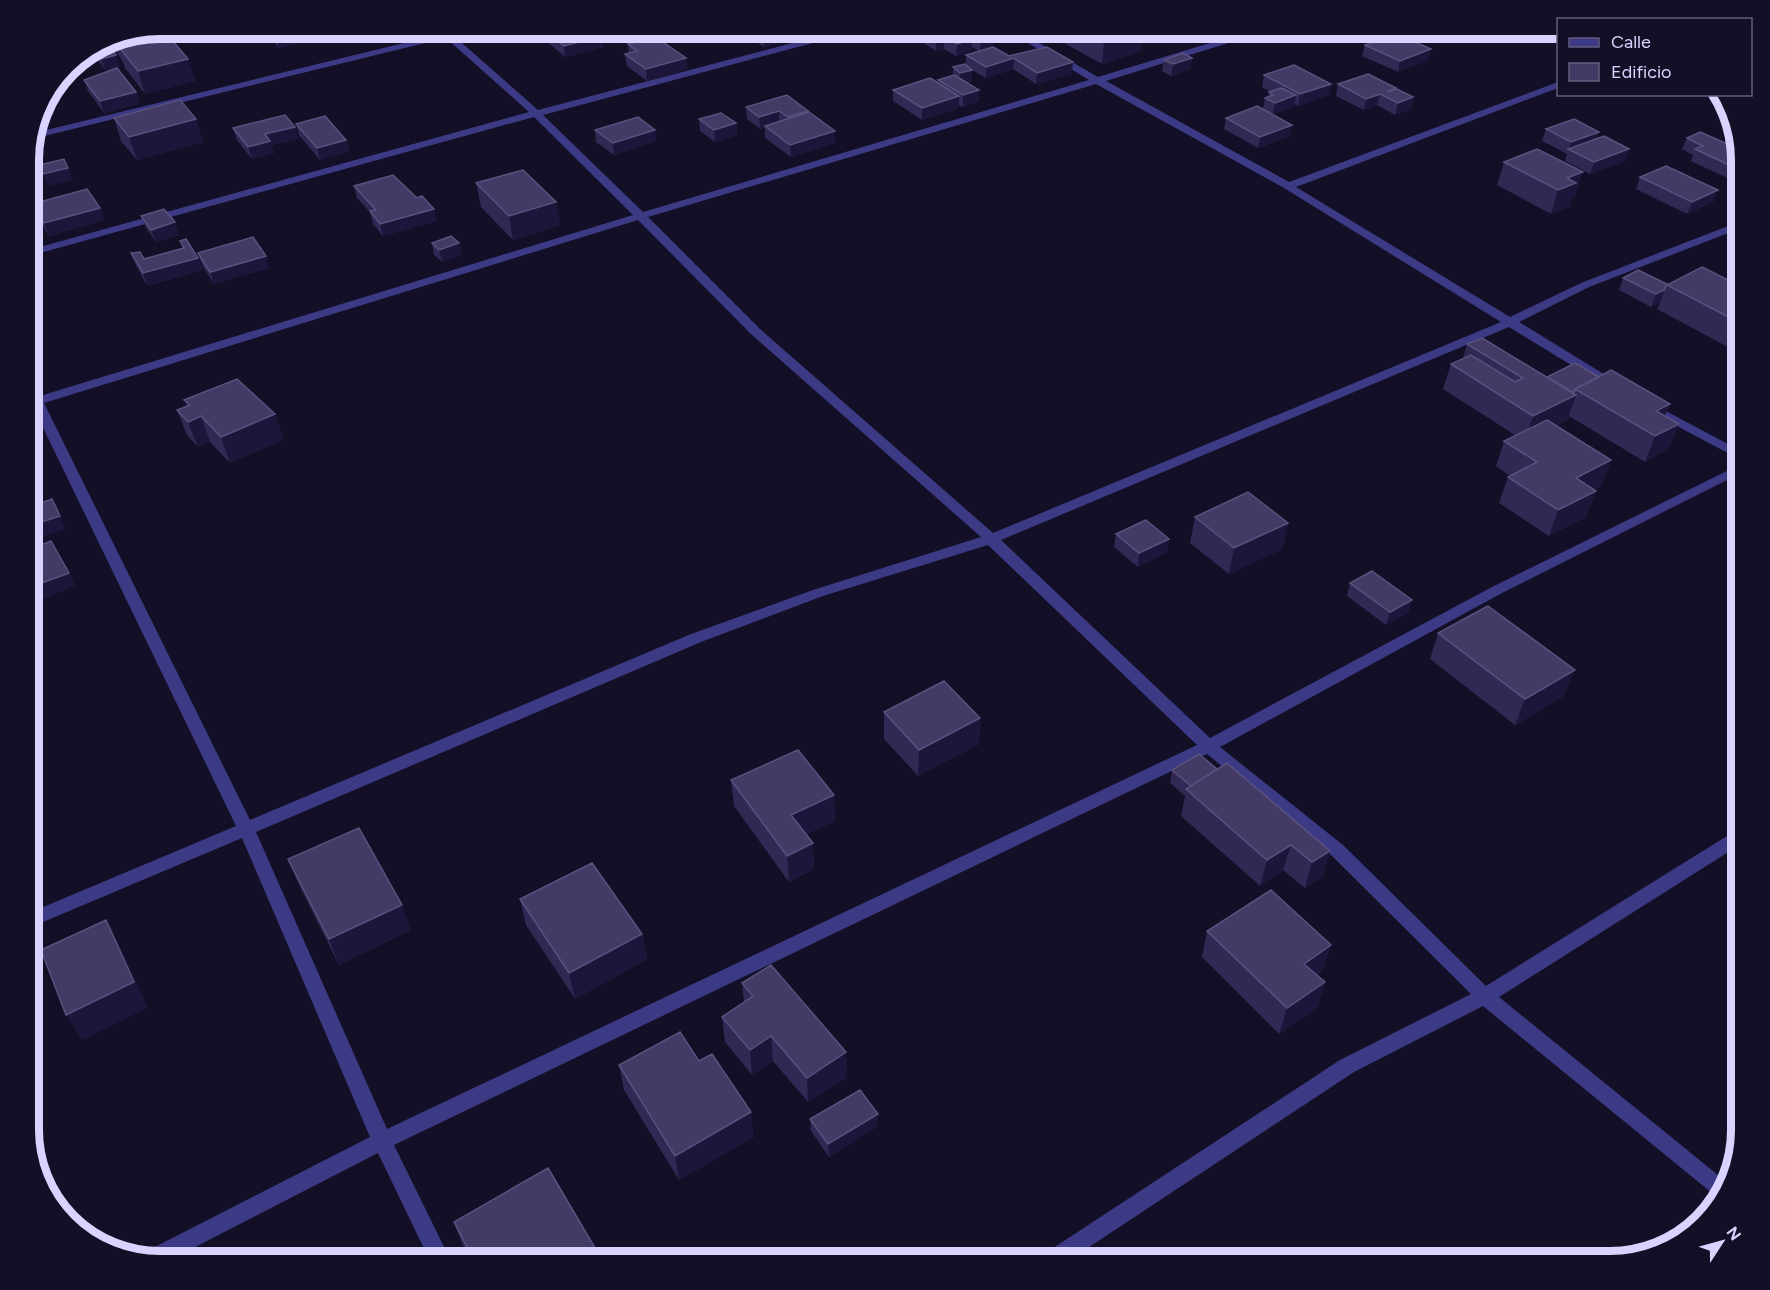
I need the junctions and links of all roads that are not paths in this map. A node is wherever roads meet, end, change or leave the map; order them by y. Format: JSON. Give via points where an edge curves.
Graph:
{"nodes":[{"id":1,"x":416,"y":39,"type":"edge"},
{"id":2,"x":452,"y":39,"type":"edge"},
{"id":3,"x":814,"y":39,"type":"edge"},
{"id":4,"x":1027,"y":39,"type":"edge"},
{"id":5,"x":1228,"y":39,"type":"edge"},
{"id":6,"x":1096,"y":80,"type":"junction"},
{"id":7,"x":1557,"y":85,"type":"edge"},
{"id":8,"x":534,"y":114,"type":"junction"},
{"id":9,"x":42,"y":134,"type":"edge"},
{"id":10,"x":1288,"y":186,"type":"junction"},
{"id":11,"x":640,"y":216,"type":"junction"},
{"id":12,"x":1731,"y":228,"type":"edge"},
{"id":13,"x":39,"y":250,"type":"edge"},
{"id":14,"x":1510,"y":322,"type":"junction"},
{"id":15,"x":39,"y":401,"type":"edge"},
{"id":16,"x":39,"y":415,"type":"edge"},
{"id":17,"x":1731,"y":450,"type":"edge"},
{"id":18,"x":1731,"y":473,"type":"edge"},
{"id":19,"x":991,"y":539,"type":"junction"},
{"id":20,"x":1208,"y":746,"type":"junction"},
{"id":21,"x":246,"y":829,"type":"junction"},
{"id":22,"x":1731,"y":843,"type":"edge"},
{"id":23,"x":39,"y":917,"type":"edge"},
{"id":24,"x":1485,"y":996,"type":"junction"},
{"id":25,"x":382,"y":1141,"type":"junction"},
{"id":26,"x":1717,"y":1187,"type":"edge"},
{"id":27,"x":168,"y":1251,"type":"edge"},
{"id":28,"x":436,"y":1251,"type":"edge"},
{"id":29,"x":1068,"y":1251,"type":"edge"}],
"edges":[{"from":1,"to":9,"type":"street"},
{"from":2,"to":8,"type":"street"},
{"from":3,"to":8,"type":"street"},
{"from":4,"to":6,"type":"street"},
{"from":5,"to":6,"type":"street"},
{"from":6,"to":10,"type":"street"},
{"from":6,"to":11,"type":"street"},
{"from":7,"to":10,"type":"street"},
{"from":8,"to":11,"type":"street"},
{"from":8,"to":13,"type":"street"},
{"from":10,"to":14,"type":"street"},
{"from":11,"to":15,"type":"street"},
{"from":11,"to":19,"type":"street","via":[[755,332]]},
{"from":12,"to":14,"type":"street","via":[[1585,285]]},
{"from":14,"to":17,"type":"street"},
{"from":14,"to":19,"type":"street"},
{"from":16,"to":21,"type":"street"},
{"from":18,"to":20,"type":"street","via":[[1497,590]]},
{"from":19,"to":20,"type":"street"},
{"from":19,"to":21,"type":"street","via":[[818,592],[696,638]]},
{"from":20,"to":24,"type":"street","via":[[1337,850]]},
{"from":20,"to":25,"type":"street"},
{"from":21,"to":23,"type":"street"},
{"from":21,"to":25,"type":"street"},
{"from":22,"to":24,"type":"street"},
{"from":24,"to":26,"type":"street"},
{"from":24,"to":29,"type":"street","via":[[1347,1066]]},
{"from":25,"to":27,"type":"street"},
{"from":25,"to":28,"type":"street"}]}
